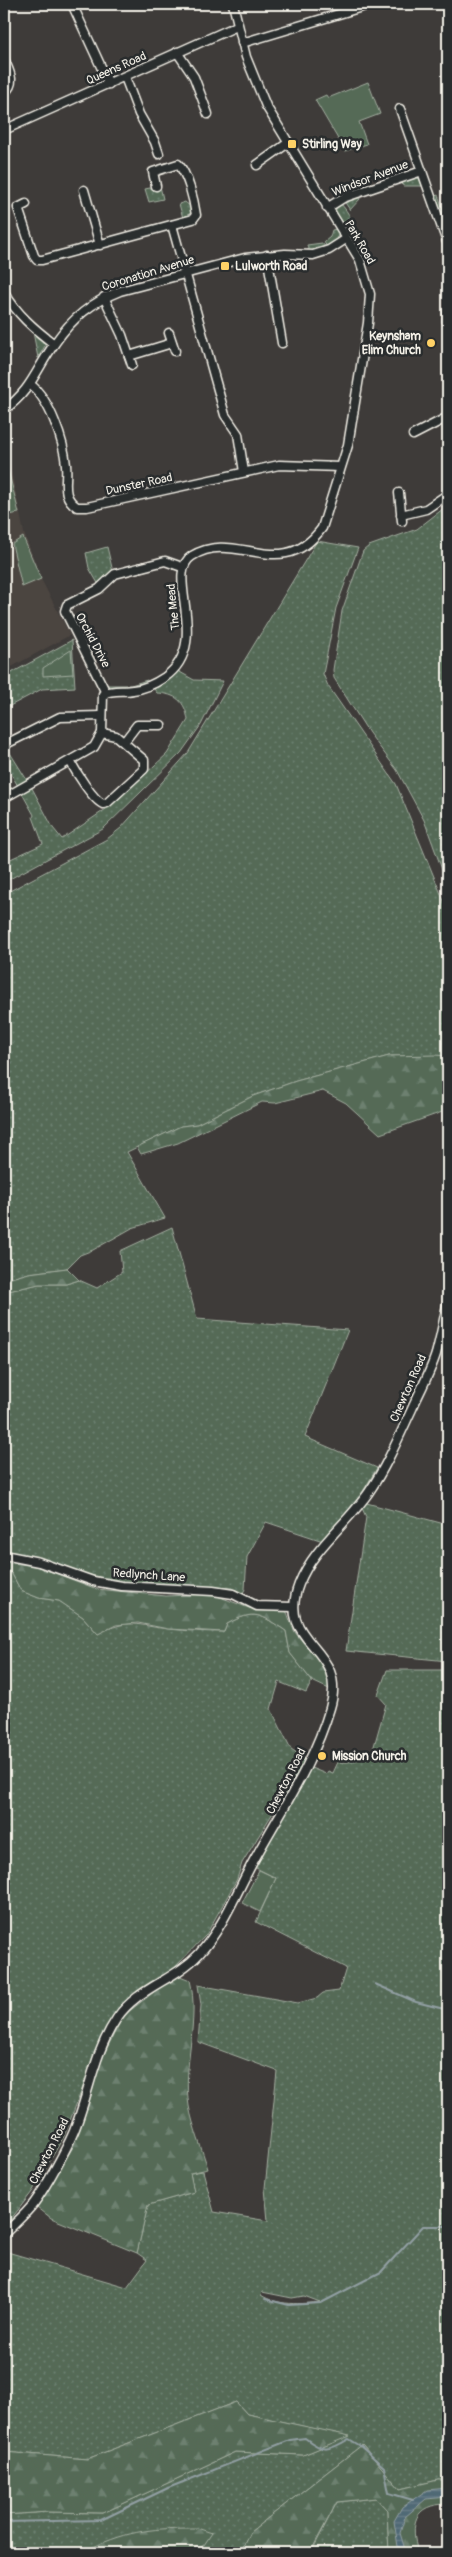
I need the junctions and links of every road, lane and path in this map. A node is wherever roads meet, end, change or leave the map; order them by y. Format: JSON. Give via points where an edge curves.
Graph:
{"nodes":[{"id":1,"x":72,"y":4,"type":"edge"},
{"id":2,"x":233,"y":4,"type":"edge"},
{"id":3,"x":372,"y":4,"type":"edge"},
{"id":4,"x":237,"y":26,"type":"junction"},
{"id":5,"x":242,"y":43,"type":"junction"},
{"id":6,"x":177,"y":52,"type":"junction"},
{"id":7,"x":4,"y":59,"type":"edge"},
{"id":8,"x":125,"y":77,"type":"junction"},
{"id":9,"x":109,"y":84,"type":"junction"},
{"id":10,"x":4,"y":93,"type":"edge"},
{"id":11,"x":400,"y":109,"type":"dead end"},
{"id":12,"x":208,"y":114,"type":"dead end"},
{"id":13,"x":4,"y":130,"type":"edge"},
{"id":14,"x":288,"y":143,"type":"junction"},
{"id":15,"x":159,"y":154,"type":"dead end"},
{"id":16,"x":257,"y":165,"type":"dead end"},
{"id":17,"x":422,"y":171,"type":"junction"},
{"id":18,"x":156,"y":186,"type":"dead end"},
{"id":19,"x":84,"y":190,"type":"dead end"},
{"id":20,"x":26,"y":204,"type":"dead end"},
{"id":21,"x":327,"y":208,"type":"junction"},
{"id":22,"x":172,"y":225,"type":"junction"},
{"id":23,"x":346,"y":239,"type":"junction"},
{"id":24,"x":100,"y":245,"type":"junction"},
{"id":25,"x":448,"y":245,"type":"edge"},
{"id":26,"x":267,"y":255,"type":"junction"},
{"id":27,"x":186,"y":273,"type":"junction"},
{"id":28,"x":4,"y":292,"type":"edge"},
{"id":29,"x":104,"y":297,"type":"junction"},
{"id":30,"x":448,"y":311,"type":"edge"},
{"id":31,"x":445,"y":321,"type":"edge"},
{"id":32,"x":170,"y":333,"type":"dead end"},
{"id":33,"x":282,"y":343,"type":"dead end"},
{"id":34,"x":54,"y":344,"type":"junction"},
{"id":35,"x":129,"y":356,"type":"junction"},
{"id":36,"x":132,"y":365,"type":"dead end"},
{"id":37,"x":31,"y":385,"type":"junction"},
{"id":38,"x":4,"y":410,"type":"edge"},
{"id":39,"x":448,"y":417,"type":"edge"},
{"id":40,"x":413,"y":435,"type":"dead end"},
{"id":41,"x":340,"y":467,"type":"junction"},
{"id":42,"x":244,"y":472,"type":"junction"},
{"id":43,"x":399,"y":493,"type":"dead end"},
{"id":44,"x":448,"y":494,"type":"edge"},
{"id":45,"x":315,"y":538,"type":"joint"},
{"id":46,"x":182,"y":567,"type":"junction"},
{"id":47,"x":106,"y":692,"type":"junction"},
{"id":48,"x":102,"y":716,"type":"junction"},
{"id":49,"x":161,"y":725,"type":"dead end"},
{"id":50,"x":102,"y":733,"type":"junction"},
{"id":51,"x":124,"y":742,"type":"junction"},
{"id":52,"x":4,"y":745,"type":"edge"},
{"id":53,"x":70,"y":761,"type":"junction"},
{"id":54,"x":4,"y":798,"type":"edge"},
{"id":55,"x":448,"y":1300,"type":"edge"},
{"id":56,"x":4,"y":1555,"type":"edge"},
{"id":57,"x":293,"y":1607,"type":"junction"},
{"id":58,"x":4,"y":2234,"type":"edge"}],
"edges":[{"from":1,"to":9,"type":"street"},
{"from":2,"to":4,"type":"street","name":"Park Road"},
{"from":3,"to":5,"type":"street"},
{"from":4,"to":5,"type":"street","name":"Park Road"},
{"from":4,"to":6,"type":"street","name":"Queens Road"},
{"from":5,"to":14,"type":"street","name":"Park Road","via":[[266,106]]},
{"from":6,"to":8,"type":"street","name":"Queens Road"},
{"from":6,"to":12,"type":"street","via":[[194,77]]},
{"from":7,"to":10,"type":"street","via":[[12,81]]},
{"from":8,"to":9,"type":"street","name":"Queens Road"},
{"from":8,"to":15,"type":"street","via":[[139,114],[158,140]]},
{"from":9,"to":13,"type":"street","name":"Queens Road"},
{"from":11,"to":17,"type":"street"},
{"from":14,"to":16,"type":"street"},
{"from":14,"to":21,"type":"street","name":"Park Road"},
{"from":17,"to":21,"type":"street","name":"Windsor Avenue","via":[[343,198]]},
{"from":17,"to":25,"type":"street"},
{"from":18,"to":22,"type":"street","via":[[153,176],[156,170],[172,164],[182,168],[196,215],[193,219]]},
{"from":19,"to":24,"type":"street"},
{"from":20,"to":24,"type":"street","via":[[18,208],[37,260]]},
{"from":21,"to":23,"type":"street","name":"Park Road"},
{"from":22,"to":24,"type":"street"},
{"from":22,"to":27,"type":"street"},
{"from":23,"to":26,"type":"street","name":"Coronation Avenue","via":[[313,255]]},
{"from":23,"to":41,"type":"street","name":"Park Road","via":[[360,260],[367,279],[370,307],[349,436]]},
{"from":26,"to":27,"type":"street","name":"Coronation Avenue"},
{"from":26,"to":33,"type":"street"},
{"from":27,"to":29,"type":"street","name":"Coronation Avenue"},
{"from":27,"to":42,"type":"street","via":[[225,415],[240,440]]},
{"from":28,"to":34,"type":"street","via":[[26,322]]},
{"from":29,"to":34,"type":"street","name":"Coronation Avenue","via":[[87,307]]},
{"from":29,"to":35,"type":"street"},
{"from":30,"to":31,"type":"street"},
{"from":32,"to":35,"type":"street","via":[[173,347]]},
{"from":34,"to":37,"type":"street","name":"Coronation Avenue"},
{"from":35,"to":36,"type":"street"},
{"from":37,"to":38,"type":"street","name":"Coronation Avenue"},
{"from":37,"to":42,"type":"street","name":"Dunster Road","via":[[45,400],[51,413],[66,465],[66,496],[77,507]]},
{"from":39,"to":40,"type":"street"},
{"from":41,"to":42,"type":"street","name":"Dunster Road","via":[[279,466]]},
{"from":41,"to":45,"type":"street","name":"Park Road","via":[[322,528]]},
{"from":43,"to":44,"type":"street","via":[[401,518],[426,509]]},
{"from":45,"to":46,"type":"street","name":"The Mead","via":[[302,548],[278,555],[214,549],[193,555]]},
{"from":46,"to":47,"type":"street","name":"The Mead","via":[[188,632],[182,654],[167,676],[156,682],[143,688]]},
{"from":46,"to":47,"type":"street","name":"Orchid Drive","via":[[165,561],[115,574],[99,589],[67,604],[65,611]]},
{"from":47,"to":48,"type":"street","via":[[102,696]]},
{"from":48,"to":50,"type":"street"},
{"from":48,"to":52,"type":"street","via":[[60,717]]},
{"from":49,"to":51,"type":"street","via":[[137,725]]},
{"from":50,"to":51,"type":"street","via":[[116,736]]},
{"from":50,"to":53,"type":"street","via":[[94,747]]},
{"from":51,"to":53,"type":"street","via":[[144,760],[144,769],[103,804],[98,802]]},
{"from":53,"to":54,"type":"street"},
{"from":55,"to":57,"type":"street","name":"Chewton Road","via":[[433,1362],[395,1445],[369,1492],[306,1571]]},
{"from":56,"to":57,"type":"street","name":"Redlynch Lane","via":[[39,1562],[93,1581],[122,1586],[213,1591],[233,1594],[257,1606]]},
{"from":57,"to":58,"type":"street","name":"Chewton Road","via":[[296,1624],[327,1662],[332,1680],[332,1704],[316,1749],[210,1942],[185,1967],[128,2004],[118,2017],[104,2040],[74,2132],[34,2202]]}]}
